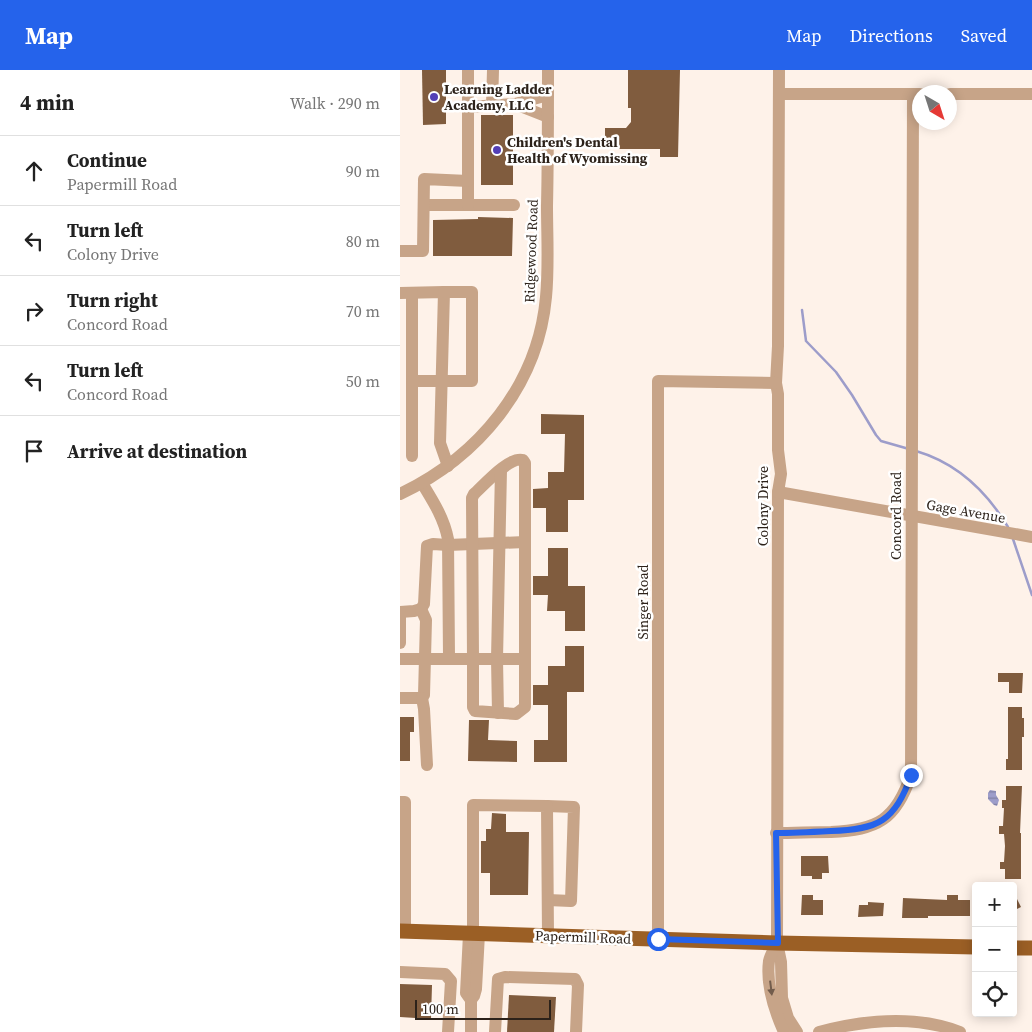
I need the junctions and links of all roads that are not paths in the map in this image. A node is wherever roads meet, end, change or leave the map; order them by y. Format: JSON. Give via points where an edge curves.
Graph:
{"nodes":[{"id":1,"x":468,"y":70,"type":"edge"},
{"id":2,"x":493,"y":70,"type":"edge"},
{"id":3,"x":548,"y":70,"type":"edge"},
{"id":4,"x":779,"y":70,"type":"edge"},
{"id":5,"x":779,"y":94,"type":"junction"},
{"id":6,"x":912,"y":94,"type":"edge"},
{"id":7,"x":957,"y":94,"type":"edge"},
{"id":8,"x":1032,"y":94,"type":"edge"},
{"id":9,"x":548,"y":95,"type":"junction"},
{"id":10,"x":515,"y":104,"type":"junction"},
{"id":11,"x":492,"y":106,"type":"junction"},
{"id":12,"x":468,"y":107,"type":"junction"},
{"id":13,"x":548,"y":117,"type":"junction"},
{"id":14,"x":916,"y":130,"type":"edge"},
{"id":15,"x":468,"y":182,"type":"junction"},
{"id":16,"x":424,"y":205,"type":"junction"},
{"id":17,"x":468,"y":205,"type":"junction"},
{"id":18,"x":514,"y":205,"type":"dead end"},
{"id":19,"x":400,"y":251,"type":"edge"},
{"id":20,"x":444,"y":292,"type":"junction"},
{"id":21,"x":406,"y":293,"type":"edge"},
{"id":22,"x":412,"y":381,"type":"junction"},
{"id":23,"x":442,"y":382,"type":"junction"},
{"id":24,"x":776,"y":383,"type":"junction"},
{"id":25,"x":412,"y":456,"type":"dead end"},
{"id":26,"x":448,"y":466,"type":"junction"},
{"id":27,"x":501,"y":470,"type":"junction"},
{"id":28,"x":422,"y":483,"type":"junction"},
{"id":29,"x":778,"y":492,"type":"junction"},
{"id":30,"x":400,"y":494,"type":"edge"},
{"id":31,"x":911,"y":516,"type":"junction"},
{"id":32,"x":1032,"y":537,"type":"edge"},
{"id":33,"x":525,"y":542,"type":"junction"},
{"id":34,"x":499,"y":543,"type":"junction"},
{"id":35,"x":472,"y":544,"type":"junction"},
{"id":36,"x":448,"y":545,"type":"junction"},
{"id":37,"x":421,"y":609,"type":"junction"},
{"id":38,"x":400,"y":612,"type":"edge"},
{"id":39,"x":400,"y":643,"type":"edge"},
{"id":40,"x":449,"y":657,"type":"junction"},
{"id":41,"x":400,"y":658,"type":"edge"},
{"id":42,"x":424,"y":658,"type":"junction"},
{"id":43,"x":473,"y":658,"type":"junction"},
{"id":44,"x":496,"y":659,"type":"junction"},
{"id":45,"x":525,"y":659,"type":"junction"},
{"id":46,"x":400,"y":698,"type":"edge"},
{"id":47,"x":422,"y":698,"type":"junction"},
{"id":48,"x":498,"y":713,"type":"junction"},
{"id":49,"x":427,"y":765,"type":"dead end"},
{"id":50,"x":400,"y":802,"type":"edge"},
{"id":51,"x":547,"y":806,"type":"junction"},
{"id":52,"x":776,"y":833,"type":"junction"},
{"id":53,"x":402,"y":855,"type":"edge"},
{"id":54,"x":402,"y":883,"type":"edge"},
{"id":55,"x":548,"y":900,"type":"junction"},
{"id":56,"x":402,"y":931,"type":"edge"},
{"id":57,"x":474,"y":934,"type":"junction"},
{"id":58,"x":548,"y":936,"type":"junction"},
{"id":59,"x":658,"y":939,"type":"junction"},
{"id":60,"x":778,"y":943,"type":"junction"},
{"id":61,"x":972,"y":947,"type":"edge"},
{"id":62,"x":1017,"y":948,"type":"edge"},
{"id":63,"x":1032,"y":948,"type":"edge"},
{"id":64,"x":400,"y":972,"type":"edge"},
{"id":65,"x":448,"y":1032,"type":"edge"},
{"id":66,"x":471,"y":1032,"type":"edge"},
{"id":67,"x":495,"y":1032,"type":"edge"},
{"id":68,"x":576,"y":1032,"type":"edge"},
{"id":69,"x":784,"y":1032,"type":"edge"},
{"id":70,"x":797,"y":1032,"type":"edge"},
{"id":71,"x":819,"y":1032,"type":"edge"},
{"id":72,"x":960,"y":1032,"type":"edge"}],
"edges":[{"from":1,"to":12,"type":"street"},
{"from":2,"to":11,"type":"street"},
{"from":3,"to":9,"type":"street","name":"Ridgewood Road"},
{"from":4,"to":5,"type":"street","name":"Colony Drive"},
{"from":5,"to":6,"type":"street"},
{"from":5,"to":24,"type":"street","name":"Colony Drive"},
{"from":7,"to":8,"type":"street"},
{"from":9,"to":10,"type":"street"},
{"from":9,"to":13,"type":"street","name":"Ridgewood Road"},
{"from":10,"to":11,"type":"street"},
{"from":10,"to":13,"type":"street"},
{"from":11,"to":12,"type":"street"},
{"from":12,"to":15,"type":"street"},
{"from":13,"to":26,"type":"street","name":"Ridgewood Road","via":[[546,298],[538,336],[523,377],[500,414],[470,448]]},
{"from":14,"to":31,"type":"street","name":"Concord Road"},
{"from":15,"to":16,"type":"street","via":[[424,179]]},
{"from":15,"to":17,"type":"street"},
{"from":16,"to":17,"type":"street"},
{"from":16,"to":19,"type":"street","via":[[423,251]]},
{"from":17,"to":18,"type":"street"},
{"from":20,"to":21,"type":"street"},
{"from":20,"to":23,"type":"street"},
{"from":20,"to":23,"type":"street","via":[[472,292],[472,381]]},
{"from":21,"to":22,"type":"street"},
{"from":22,"to":23,"type":"street"},
{"from":22,"to":25,"type":"street"},
{"from":23,"to":26,"type":"street","via":[[440,443]]},
{"from":24,"to":29,"type":"street","name":"Colony Drive","via":[[781,474]]},
{"from":24,"to":59,"type":"street","name":"Singer Road","via":[[658,381]]},
{"from":26,"to":28,"type":"street","name":"Ridgewood Road"},
{"from":27,"to":33,"type":"street","via":[[519,459],[525,463]]},
{"from":27,"to":34,"type":"street"},
{"from":27,"to":35,"type":"street","via":[[472,498]]},
{"from":28,"to":30,"type":"street","name":"Ridgewood Road"},
{"from":28,"to":36,"type":"street","via":[[445,524]]},
{"from":29,"to":31,"type":"street","name":"Gage Avenue"},
{"from":29,"to":52,"type":"street","name":"Colony Drive"},
{"from":31,"to":32,"type":"street","name":"Gage Avenue"},
{"from":31,"to":52,"type":"street","name":"Concord Road","via":[[912,755],[906,792],[893,812],[869,827],[851,831]]},
{"from":33,"to":34,"type":"street"},
{"from":33,"to":45,"type":"street"},
{"from":34,"to":35,"type":"street"},
{"from":34,"to":44,"type":"street"},
{"from":35,"to":36,"type":"street"},
{"from":35,"to":43,"type":"street"},
{"from":36,"to":37,"type":"street","via":[[427,546],[424,604]]},
{"from":36,"to":40,"type":"street"},
{"from":37,"to":38,"type":"street"},
{"from":37,"to":42,"type":"street","via":[[426,620]]},
{"from":38,"to":39,"type":"street"},
{"from":40,"to":42,"type":"street"},
{"from":40,"to":43,"type":"street"},
{"from":41,"to":42,"type":"street"},
{"from":42,"to":47,"type":"street"},
{"from":43,"to":44,"type":"street"},
{"from":43,"to":48,"type":"street","via":[[473,707],[475,711]]},
{"from":44,"to":45,"type":"street"},
{"from":44,"to":48,"type":"street"},
{"from":45,"to":48,"type":"street","via":[[525,707],[516,714]]},
{"from":46,"to":47,"type":"street"},
{"from":47,"to":49,"type":"street"},
{"from":50,"to":53,"type":"street","via":[[405,802]]},
{"from":51,"to":55,"type":"street"},
{"from":51,"to":55,"type":"street","via":[[574,807],[570,901]]},
{"from":51,"to":57,"type":"street","via":[[473,805]]},
{"from":52,"to":60,"type":"street","name":"Colony Drive"},
{"from":53,"to":54,"type":"street"},
{"from":54,"to":56,"type":"street"},
{"from":55,"to":58,"type":"street"},
{"from":56,"to":57,"type":"main road","name":"Papermill Road"},
{"from":57,"to":58,"type":"main road","name":"Papermill Road"},
{"from":57,"to":66,"type":"street","via":[[476,988],[471,1000]]},
{"from":58,"to":59,"type":"main road","name":"Papermill Road"},
{"from":59,"to":60,"type":"main road","name":"Papermill Road"},
{"from":60,"to":61,"type":"main road","name":"Papermill Road"},
{"from":60,"to":69,"type":"street","name":"Colony Drive","one_way":true,"via":[[769,960],[770,990]]},
{"from":60,"to":70,"type":"street","name":"Colony Drive","via":[[782,998],[788,1018]]},
{"from":62,"to":63,"type":"main road"},
{"from":64,"to":65,"type":"street","via":[[448,976],[451,981]]},
{"from":67,"to":68,"type":"street","via":[[498,979],[506,978],[575,979],[578,985]]},
{"from":71,"to":72,"type":"street","via":[[873,1022],[916,1022]]}]}
